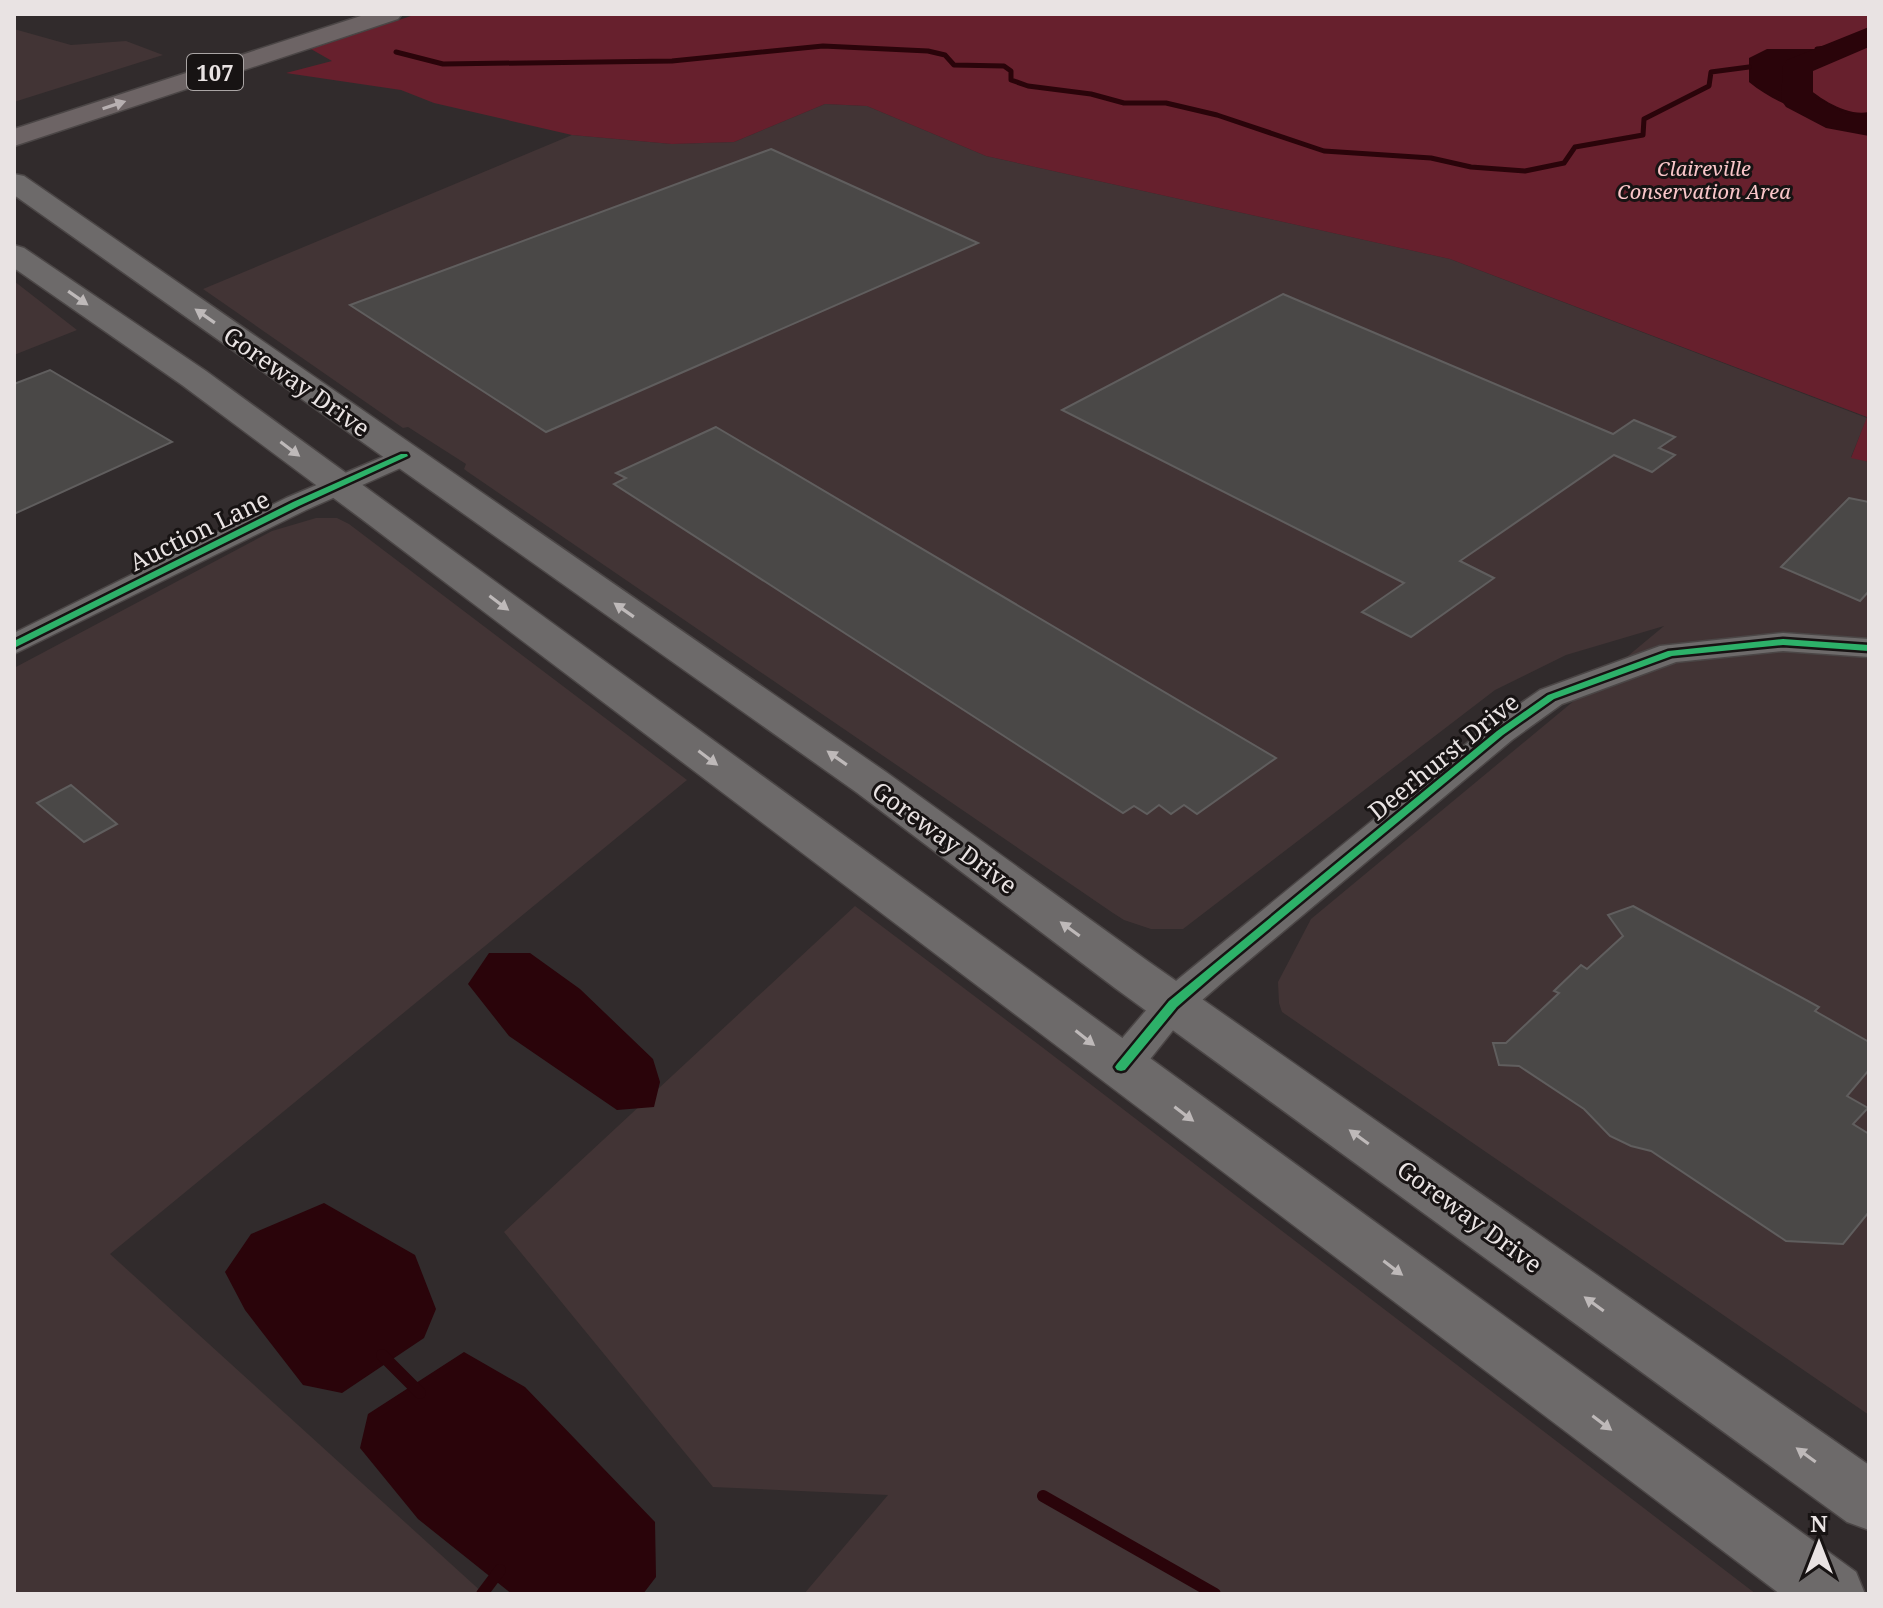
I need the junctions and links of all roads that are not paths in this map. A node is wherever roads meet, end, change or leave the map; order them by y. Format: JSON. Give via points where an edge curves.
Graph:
{"nodes":[{"id":1,"x":326,"y":14,"type":"edge"},
{"id":2,"x":390,"y":14,"type":"edge"},
{"id":3,"x":20,"y":123,"type":"edge"},
{"id":4,"x":14,"y":158,"type":"edge"},
{"id":5,"x":14,"y":182,"type":"edge"},
{"id":6,"x":14,"y":254,"type":"edge"},
{"id":7,"x":404,"y":456,"type":"junction"},
{"id":8,"x":339,"y":485,"type":"junction"},
{"id":9,"x":14,"y":645,"type":"edge"},
{"id":10,"x":1869,"y":648,"type":"edge"},
{"id":11,"x":1173,"y":1004,"type":"junction"},
{"id":12,"x":1121,"y":1067,"type":"junction"},
{"id":13,"x":1869,"y":1501,"type":"edge"},
{"id":14,"x":1833,"y":1594,"type":"edge"}],
"edges":[{"from":1,"to":3,"type":"main road","number":"107"},
{"from":3,"to":2,"type":"main road","number":"107","one_way":true},
{"from":3,"to":4,"type":"main road"},
{"from":7,"to":5,"type":"main road","name":"Goreway Drive","one_way":true},
{"from":6,"to":8,"type":"main road","one_way":true},
{"from":7,"to":8,"type":"street","name":"Auction Lane"},
{"from":11,"to":7,"type":"main road","name":"Goreway Drive","one_way":true,"via":[[871,782]]},
{"from":8,"to":9,"type":"street","name":"Auction Lane"},
{"from":8,"to":12,"type":"main road","one_way":true},
{"from":10,"to":11,"type":"street","name":"Deerhurst Drive","via":[[1783,642],[1671,653],[1551,697],[1500,733]]},
{"from":11,"to":12,"type":"street","name":"Deerhurst Drive"},
{"from":13,"to":11,"type":"main road","name":"Goreway Drive","one_way":true},
{"from":12,"to":14,"type":"main road","one_way":true}]}
